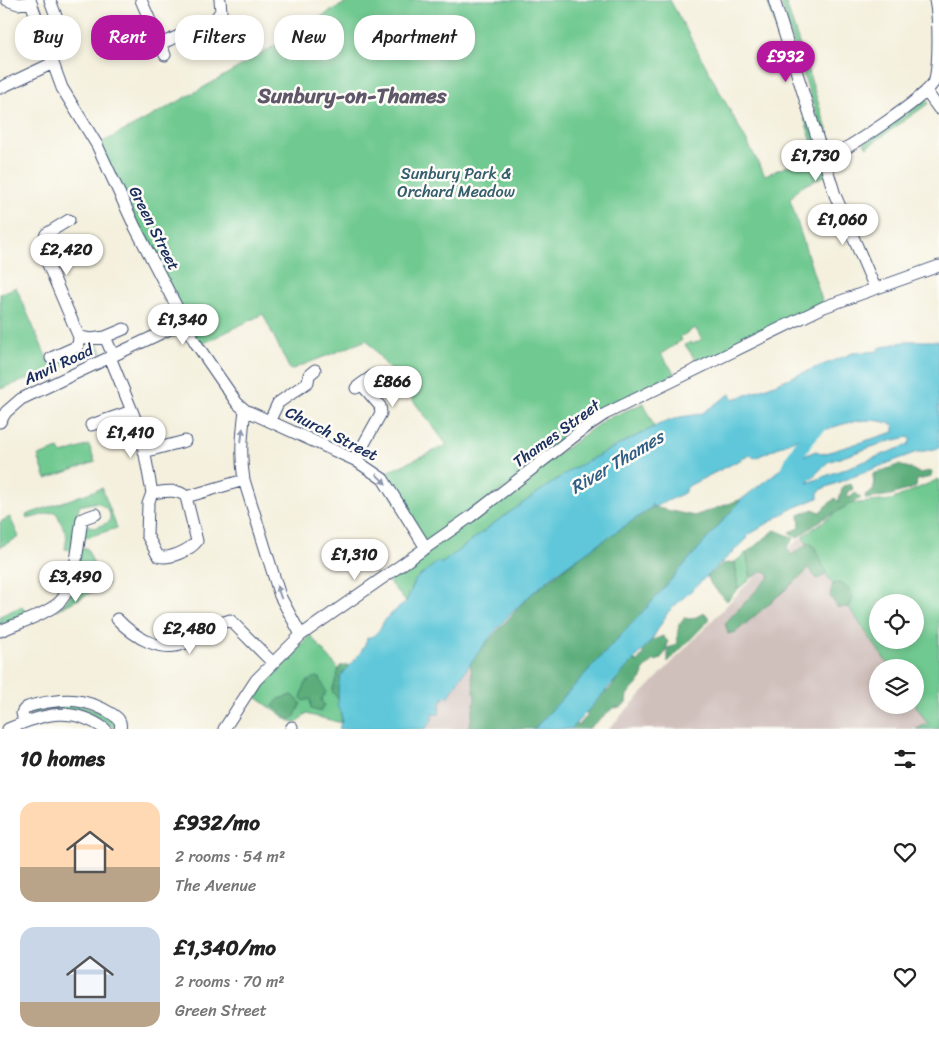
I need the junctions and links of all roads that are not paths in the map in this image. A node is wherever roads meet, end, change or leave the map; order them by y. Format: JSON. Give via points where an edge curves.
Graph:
{"nodes":[{"id":1,"x":7,"y":0,"type":"edge"},
{"id":2,"x":50,"y":0,"type":"edge"},
{"id":3,"x":220,"y":0,"type":"edge"},
{"id":4,"x":774,"y":0,"type":"edge"},
{"id":5,"x":935,"y":0,"type":"edge"},
{"id":6,"x":30,"y":1,"type":"edge"},
{"id":7,"x":147,"y":4,"type":"edge"},
{"id":8,"x":35,"y":15,"type":"edge"},
{"id":9,"x":55,"y":15,"type":"edge"},
{"id":10,"x":939,"y":17,"type":"edge"},
{"id":11,"x":52,"y":60,"type":"edge"},
{"id":12,"x":53,"y":63,"type":"junction"},
{"id":13,"x":0,"y":88,"type":"edge"},
{"id":14,"x":926,"y":92,"type":"junction"},
{"id":15,"x":939,"y":109,"type":"edge"},
{"id":16,"x":824,"y":160,"type":"junction"},
{"id":17,"x":69,"y":220,"type":"dead end"},
{"id":18,"x":939,"y":266,"type":"edge"},
{"id":19,"x":874,"y":288,"type":"junction"},
{"id":20,"x":184,"y":320,"type":"junction"},
{"id":21,"x":124,"y":329,"type":"dead end"},
{"id":22,"x":79,"y":337,"type":"junction"},
{"id":23,"x":105,"y":337,"type":"junction"},
{"id":24,"x":112,"y":356,"type":"junction"},
{"id":25,"x":51,"y":358,"type":"dead end"},
{"id":26,"x":315,"y":370,"type":"dead end"},
{"id":27,"x":374,"y":375,"type":"dead end"},
{"id":28,"x":245,"y":410,"type":"junction"},
{"id":29,"x":132,"y":411,"type":"junction"},
{"id":30,"x":270,"y":420,"type":"junction"},
{"id":31,"x":0,"y":422,"type":"edge"},
{"id":32,"x":91,"y":425,"type":"dead end"},
{"id":33,"x":185,"y":441,"type":"dead end"},
{"id":34,"x":144,"y":452,"type":"junction"},
{"id":35,"x":355,"y":460,"type":"junction"},
{"id":36,"x":244,"y":480,"type":"junction"},
{"id":37,"x":152,"y":493,"type":"junction"},
{"id":38,"x":186,"y":497,"type":"junction"},
{"id":39,"x":96,"y":514,"type":"dead end"},
{"id":40,"x":426,"y":548,"type":"junction"},
{"id":41,"x":117,"y":619,"type":"dead end"},
{"id":42,"x":0,"y":631,"type":"edge"},
{"id":43,"x":301,"y":635,"type":"junction"},
{"id":44,"x":272,"y":662,"type":"junction"},
{"id":45,"x":24,"y":722,"type":"junction"},
{"id":46,"x":8,"y":729,"type":"edge"},
{"id":47,"x":105,"y":729,"type":"edge"},
{"id":48,"x":120,"y":729,"type":"edge"},
{"id":49,"x":224,"y":729,"type":"edge"}],
"edges":[{"from":1,"to":6,"type":"street","via":[[18,4]]},
{"from":2,"to":9,"type":"street"},
{"from":3,"to":7,"type":"street","via":[[221,11],[214,21],[162,50]]},
{"from":4,"to":16,"type":"street"},
{"from":5,"to":10,"type":"street"},
{"from":6,"to":8,"type":"street","name":"Green Street"},
{"from":10,"to":14,"type":"street","via":[[938,66],[934,82]]},
{"from":11,"to":12,"type":"street","name":"Green Street"},
{"from":12,"to":13,"type":"street"},
{"from":12,"to":20,"type":"street","name":"Green Street","via":[[62,88],[97,146]]},
{"from":14,"to":15,"type":"street"},
{"from":14,"to":16,"type":"street"},
{"from":16,"to":19,"type":"street"},
{"from":17,"to":22,"type":"street","via":[[50,229],[41,248]]},
{"from":18,"to":19,"type":"street","name":"Thames Street"},
{"from":19,"to":40,"type":"street","name":"Thames Street","via":[[819,309],[606,414]]},
{"from":20,"to":24,"type":"street","name":"Anvil Road"},
{"from":20,"to":28,"type":"street","name":"Green Street","via":[[210,365]]},
{"from":21,"to":23,"type":"street"},
{"from":22,"to":23,"type":"street"},
{"from":22,"to":25,"type":"street","via":[[78,346]]},
{"from":23,"to":24,"type":"street"},
{"from":24,"to":29,"type":"street"},
{"from":24,"to":31,"type":"street","name":"Anvil Road","via":[[21,399]]},
{"from":26,"to":30,"type":"street","via":[[309,375],[308,382],[278,403]]},
{"from":27,"to":35,"type":"street","via":[[358,386],[380,406],[381,413]]},
{"from":28,"to":30,"type":"street","name":"Church Street"},
{"from":36,"to":28,"type":"street","one_way":true,"via":[[241,442]]},
{"from":29,"to":32,"type":"street"},
{"from":29,"to":34,"type":"street"},
{"from":30,"to":35,"type":"street","name":"Church Street"},
{"from":33,"to":34,"type":"street"},
{"from":34,"to":37,"type":"street"},
{"from":35,"to":40,"type":"street","name":"Church Street","one_way":true,"via":[[384,479]]},
{"from":36,"to":38,"type":"street"},
{"from":43,"to":36,"type":"street","one_way":true,"via":[[280,596]]},
{"from":37,"to":38,"type":"street","via":[[171,491]]},
{"from":37,"to":38,"type":"street","via":[[147,535],[156,553],[167,558],[197,542]]},
{"from":39,"to":42,"type":"street","via":[[82,519],[70,587],[64,597],[54,606]]},
{"from":40,"to":43,"type":"street","name":"Thames Street"},
{"from":41,"to":44,"type":"street","via":[[138,637],[164,646],[178,646],[230,620]]},
{"from":43,"to":44,"type":"street","name":"Thames Street"},
{"from":44,"to":49,"type":"street","name":"Thames Street","via":[[245,695]]},
{"from":45,"to":46,"type":"street"},
{"from":45,"to":47,"type":"street","via":[[56,714],[75,714],[93,720]]},
{"from":45,"to":48,"type":"street","via":[[22,713],[27,707],[76,699],[99,706],[119,719]]}]}
